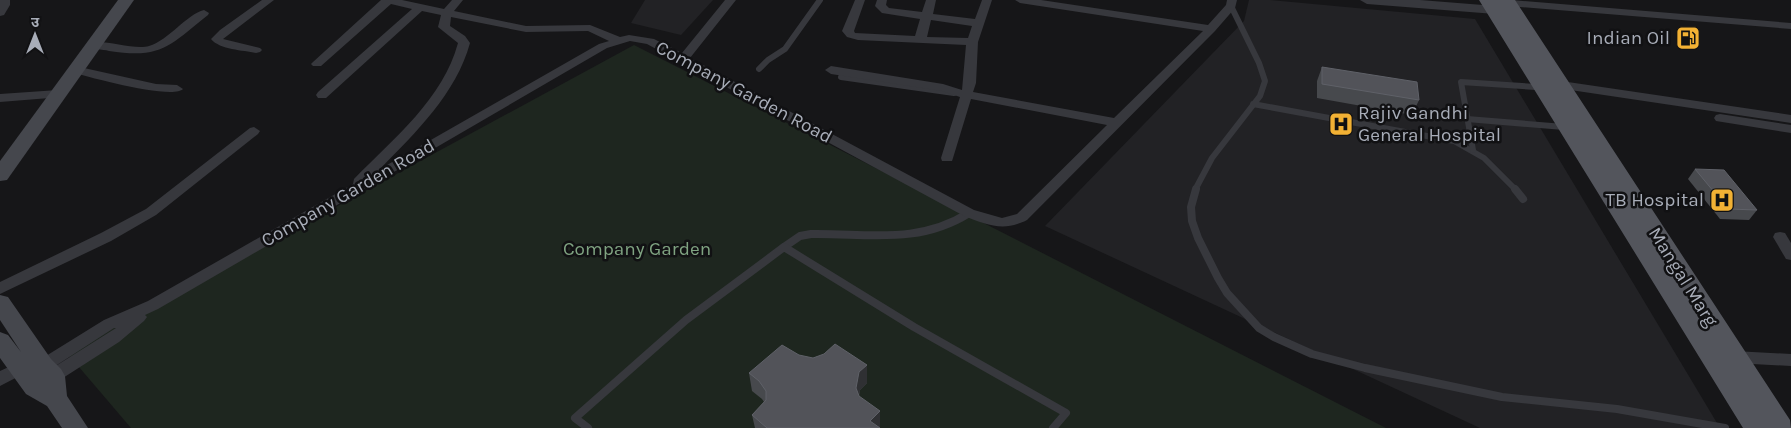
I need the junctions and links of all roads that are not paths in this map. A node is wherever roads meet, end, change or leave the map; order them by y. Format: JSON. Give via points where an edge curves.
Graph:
{"nodes":[{"id":1,"x":5,"y":0,"type":"edge"},
{"id":2,"x":126,"y":0,"type":"edge"},
{"id":3,"x":269,"y":0,"type":"edge"},
{"id":4,"x":387,"y":0,"type":"edge"},
{"id":5,"x":458,"y":0,"type":"edge"},
{"id":6,"x":731,"y":0,"type":"edge"},
{"id":7,"x":820,"y":0,"type":"edge"},
{"id":8,"x":860,"y":0,"type":"edge"},
{"id":9,"x":882,"y":0,"type":"edge"},
{"id":10,"x":931,"y":0,"type":"edge"},
{"id":11,"x":987,"y":0,"type":"edge"},
{"id":12,"x":1020,"y":0,"type":"edge"},
{"id":13,"x":1367,"y":0,"type":"edge"},
{"id":14,"x":1457,"y":0,"type":"edge"},
{"id":15,"x":1231,"y":3,"type":"edge"},
{"id":16,"x":1500,"y":4,"type":"edge"},
{"id":17,"x":419,"y":8,"type":"junction"},
{"id":18,"x":0,"y":13,"type":"edge"},
{"id":19,"x":204,"y":13,"type":"dead end"},
{"id":20,"x":445,"y":14,"type":"junction"},
{"id":21,"x":927,"y":16,"type":"junction"},
{"id":22,"x":1640,"y":17,"type":"junction"},
{"id":23,"x":977,"y":23,"type":"junction"},
{"id":24,"x":1791,"y":26,"type":"edge"},
{"id":25,"x":1211,"y":28,"type":"junction"},
{"id":26,"x":1791,"y":32,"type":"edge"},
{"id":27,"x":618,"y":40,"type":"junction"},
{"id":28,"x":920,"y":40,"type":"junction"},
{"id":29,"x":972,"y":42,"type":"junction"},
{"id":30,"x":93,"y":45,"type":"junction"},
{"id":31,"x":256,"y":50,"type":"dead end"},
{"id":32,"x":683,"y":59,"type":"junction"},
{"id":33,"x":317,"y":64,"type":"dead end"},
{"id":34,"x":759,"y":69,"type":"dead end"},
{"id":35,"x":75,"y":70,"type":"junction"},
{"id":36,"x":836,"y":73,"type":"dead end"},
{"id":37,"x":1536,"y":87,"type":"dead end"},
{"id":38,"x":177,"y":89,"type":"dead end"},
{"id":39,"x":1563,"y":90,"type":"junction"},
{"id":40,"x":58,"y":94,"type":"junction"},
{"id":41,"x":967,"y":94,"type":"junction"},
{"id":42,"x":322,"y":95,"type":"dead end"},
{"id":43,"x":0,"y":98,"type":"edge"},
{"id":44,"x":1253,"y":104,"type":"junction"},
{"id":45,"x":1468,"y":119,"type":"junction"},
{"id":46,"x":1791,"y":119,"type":"edge"},
{"id":47,"x":1117,"y":123,"type":"junction"},
{"id":48,"x":1568,"y":127,"type":"junction"},
{"id":49,"x":1791,"y":129,"type":"edge"},
{"id":50,"x":254,"y":131,"type":"dead end"},
{"id":51,"x":1473,"y":150,"type":"junction"},
{"id":52,"x":947,"y":158,"type":"dead end"},
{"id":53,"x":0,"y":176,"type":"edge"},
{"id":54,"x":347,"y":194,"type":"junction"},
{"id":55,"x":1523,"y":199,"type":"dead end"},
{"id":56,"x":969,"y":213,"type":"junction"},
{"id":57,"x":1780,"y":237,"type":"dead end"},
{"id":58,"x":784,"y":247,"type":"junction"},
{"id":59,"x":1791,"y":255,"type":"edge"},
{"id":60,"x":0,"y":288,"type":"edge"},
{"id":61,"x":0,"y":303,"type":"edge"},
{"id":62,"x":0,"y":341,"type":"edge"},
{"id":63,"x":1734,"y":357,"type":"junction"},
{"id":64,"x":1791,"y":360,"type":"edge"},
{"id":65,"x":33,"y":376,"type":"edge"},
{"id":66,"x":76,"y":428,"type":"edge"},
{"id":67,"x":588,"y":428,"type":"edge"},
{"id":68,"x":1053,"y":428,"type":"edge"},
{"id":69,"x":1725,"y":428,"type":"edge"},
{"id":70,"x":1758,"y":428,"type":"edge"},
{"id":71,"x":1780,"y":428,"type":"edge"}],
"edges":[{"from":1,"to":18,"type":"street"},
{"from":2,"to":30,"type":"main road"},
{"from":3,"to":31,"type":"street","via":[[217,39]]},
{"from":4,"to":17,"type":"street"},
{"from":4,"to":33,"type":"street"},
{"from":5,"to":20,"type":"street"},
{"from":6,"to":32,"type":"street"},
{"from":7,"to":34,"type":"lane","via":[[785,49]]},
{"from":8,"to":28,"type":"street","via":[[849,25],[850,35]]},
{"from":9,"to":21,"type":"street","via":[[880,6],[886,11]]},
{"from":10,"to":21,"type":"street"},
{"from":11,"to":23,"type":"street"},
{"from":12,"to":25,"type":"street"},
{"from":13,"to":16,"type":"street"},
{"from":14,"to":16,"type":"street"},
{"from":15,"to":25,"type":"street","name":"Company Garden Road"},
{"from":15,"to":44,"type":"lane","via":[[1263,74],[1263,90]]},
{"from":16,"to":22,"type":"street"},
{"from":16,"to":39,"type":"main road","name":"Mangal Marg"},
{"from":16,"to":48,"type":"main road","name":"Mangal Marg"},
{"from":17,"to":20,"type":"street"},
{"from":17,"to":42,"type":"street"},
{"from":19,"to":30,"type":"street","via":[[151,49]]},
{"from":20,"to":27,"type":"street","via":[[526,29],[590,28]]},
{"from":20,"to":54,"type":"street","via":[[444,27],[464,43],[454,69],[421,118]]},
{"from":21,"to":23,"type":"street"},
{"from":21,"to":28,"type":"street"},
{"from":22,"to":24,"type":"street"},
{"from":22,"to":26,"type":"street"},
{"from":23,"to":29,"type":"street"},
{"from":25,"to":47,"type":"street","name":"Company Garden Road"},
{"from":27,"to":32,"type":"street","name":"Company Garden Road","via":[[650,41]]},
{"from":27,"to":54,"type":"street","name":"Company Garden Road"},
{"from":28,"to":29,"type":"street"},
{"from":29,"to":41,"type":"street"},
{"from":30,"to":35,"type":"main road"},
{"from":32,"to":56,"type":"street","name":"Company Garden Road"},
{"from":35,"to":38,"type":"street","via":[[156,88]]},
{"from":35,"to":40,"type":"main road"},
{"from":36,"to":41,"type":"street"},
{"from":37,"to":45,"type":"lane","via":[[1461,82]]},
{"from":39,"to":46,"type":"street"},
{"from":39,"to":49,"type":"street"},
{"from":39,"to":63,"type":"main road","name":"Mangal Marg"},
{"from":40,"to":43,"type":"street"},
{"from":40,"to":53,"type":"main road"},
{"from":41,"to":47,"type":"street"},
{"from":41,"to":52,"type":"street"},
{"from":44,"to":51,"type":"lane","via":[[1454,142]]},
{"from":44,"to":69,"type":"lane","via":[[1212,158],[1193,195],[1192,221],[1218,278],[1234,301],[1274,338],[1312,354],[1502,397],[1617,409]]},
{"from":45,"to":48,"type":"lane"},
{"from":45,"to":51,"type":"lane"},
{"from":47,"to":56,"type":"street","name":"Company Garden Road","via":[[1022,217],[1010,224],[997,224]]},
{"from":48,"to":70,"type":"main road","name":"Mangal Marg"},
{"from":50,"to":60,"type":"street","via":[[151,212]]},
{"from":51,"to":55,"type":"lane","via":[[1492,164]]},
{"from":54,"to":65,"type":"street","name":"Company Garden Road","via":[[153,305],[114,338]]},
{"from":56,"to":58,"type":"lane","via":[[960,220],[926,231],[894,235],[811,234],[800,236]]},
{"from":57,"to":59,"type":"street"},
{"from":58,"to":67,"type":"lane","via":[[686,320],[575,418]]},
{"from":58,"to":68,"type":"lane","via":[[914,327],[1066,413]]},
{"from":61,"to":65,"type":"main road"},
{"from":62,"to":65,"type":"main road"},
{"from":63,"to":64,"type":"street"},
{"from":63,"to":71,"type":"main road","name":"Mangal Marg"},
{"from":65,"to":66,"type":"main road"}]}
